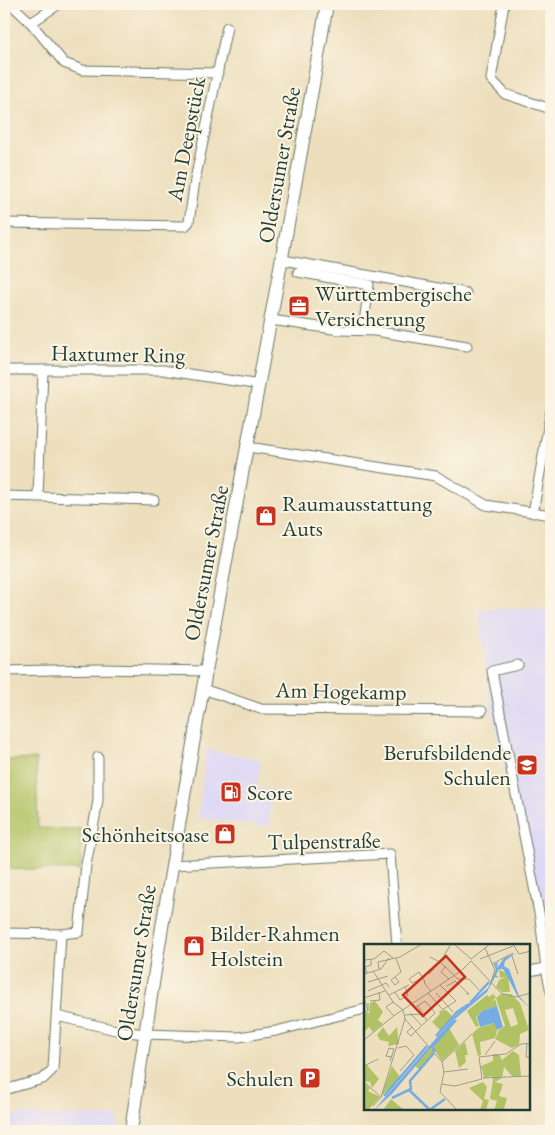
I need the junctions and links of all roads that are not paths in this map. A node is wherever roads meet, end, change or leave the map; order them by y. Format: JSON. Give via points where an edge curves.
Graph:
{"nodes":[{"id":1,"x":11,"y":4,"type":"edge"},
{"id":2,"x":59,"y":4,"type":"edge"},
{"id":3,"x":327,"y":4,"type":"edge"},
{"id":4,"x":504,"y":4,"type":"edge"},
{"id":5,"x":32,"y":24,"type":"junction"},
{"id":6,"x":227,"y":27,"type":"dead end"},
{"id":7,"x":218,"y":73,"type":"junction"},
{"id":8,"x":551,"y":108,"type":"edge"},
{"id":9,"x":4,"y":223,"type":"edge"},
{"id":10,"x":282,"y":260,"type":"junction"},
{"id":11,"x":298,"y":272,"type":"dead end"},
{"id":12,"x":466,"y":293,"type":"dead end"},
{"id":13,"x":271,"y":320,"type":"junction"},
{"id":14,"x":363,"y":330,"type":"junction"},
{"id":15,"x":467,"y":346,"type":"dead end"},
{"id":16,"x":4,"y":370,"type":"edge"},
{"id":17,"x":43,"y":371,"type":"junction"},
{"id":18,"x":260,"y":385,"type":"junction"},
{"id":19,"x":551,"y":410,"type":"edge"},
{"id":20,"x":248,"y":447,"type":"junction"},
{"id":21,"x":4,"y":496,"type":"edge"},
{"id":22,"x":38,"y":497,"type":"junction"},
{"id":23,"x":154,"y":500,"type":"dead end"},
{"id":24,"x":533,"y":513,"type":"junction"},
{"id":25,"x":551,"y":515,"type":"edge"},
{"id":26,"x":518,"y":665,"type":"dead end"},
{"id":27,"x":4,"y":671,"type":"edge"},
{"id":28,"x":207,"y":671,"type":"junction"},
{"id":29,"x":203,"y":689,"type":"junction"},
{"id":30,"x":482,"y":711,"type":"dead end"},
{"id":31,"x":98,"y":757,"type":"dead end"},
{"id":32,"x":172,"y":865,"type":"junction"},
{"id":33,"x":4,"y":933,"type":"edge"},
{"id":34,"x":61,"y":934,"type":"junction"},
{"id":35,"x":397,"y":944,"type":"edge"},
{"id":36,"x":546,"y":968,"type":"junction"},
{"id":37,"x":530,"y":971,"type":"edge"},
{"id":38,"x":551,"y":992,"type":"edge"},
{"id":39,"x":364,"y":1009,"type":"edge"},
{"id":40,"x":56,"y":1016,"type":"junction"},
{"id":41,"x":144,"y":1034,"type":"junction"},
{"id":42,"x":4,"y":1090,"type":"edge"},
{"id":43,"x":131,"y":1131,"type":"edge"}],
"edges":[{"from":1,"to":5,"type":"street"},
{"from":2,"to":5,"type":"street"},
{"from":3,"to":10,"type":"main road","name":"Oldersumer Straße"},
{"from":4,"to":8,"type":"street","via":[[491,79],[505,94]]},
{"from":5,"to":7,"type":"street","via":[[64,63],[82,70]]},
{"from":6,"to":7,"type":"street","name":"Am Deepstück"},
{"from":7,"to":9,"type":"street","name":"Am Deepstück","via":[[189,222],[185,226]]},
{"from":10,"to":12,"type":"street"},
{"from":10,"to":13,"type":"main road","name":"Oldersumer Straße"},
{"from":11,"to":14,"type":"street","via":[[368,285]]},
{"from":13,"to":14,"type":"street"},
{"from":13,"to":18,"type":"main road","name":"Oldersumer Straße"},
{"from":14,"to":15,"type":"street"},
{"from":16,"to":17,"type":"street","name":"Haxtumer Ring"},
{"from":17,"to":18,"type":"street","name":"Haxtumer Ring","via":[[163,370]]},
{"from":17,"to":22,"type":"street"},
{"from":18,"to":20,"type":"main road","name":"Oldersumer Straße"},
{"from":19,"to":24,"type":"street"},
{"from":20,"to":24,"type":"street","via":[[436,476],[486,505]]},
{"from":20,"to":28,"type":"main road","name":"Oldersumer Straße"},
{"from":21,"to":22,"type":"street"},
{"from":22,"to":23,"type":"street"},
{"from":24,"to":25,"type":"street"},
{"from":26,"to":36,"type":"street","via":[[492,671],[540,918]]},
{"from":27,"to":28,"type":"street"},
{"from":28,"to":29,"type":"main road","name":"Oldersumer Straße"},
{"from":29,"to":30,"type":"street","name":"Am Hogekamp","via":[[261,709]]},
{"from":29,"to":32,"type":"main road","name":"Oldersumer Straße"},
{"from":31,"to":34,"type":"street","via":[[98,801],[86,865],[79,932]]},
{"from":32,"to":35,"type":"street","name":"Tulpenstraße","via":[[390,854]]},
{"from":32,"to":41,"type":"main road","name":"Oldersumer Straße"},
{"from":33,"to":34,"type":"street"},
{"from":34,"to":40,"type":"street"},
{"from":36,"to":37,"type":"street"},
{"from":36,"to":38,"type":"street"},
{"from":39,"to":41,"type":"street","via":[[239,1037]]},
{"from":40,"to":41,"type":"street"},
{"from":40,"to":42,"type":"street","via":[[53,1070],[43,1079]]},
{"from":41,"to":43,"type":"main road","name":"Oldersumer Straße"}]}
